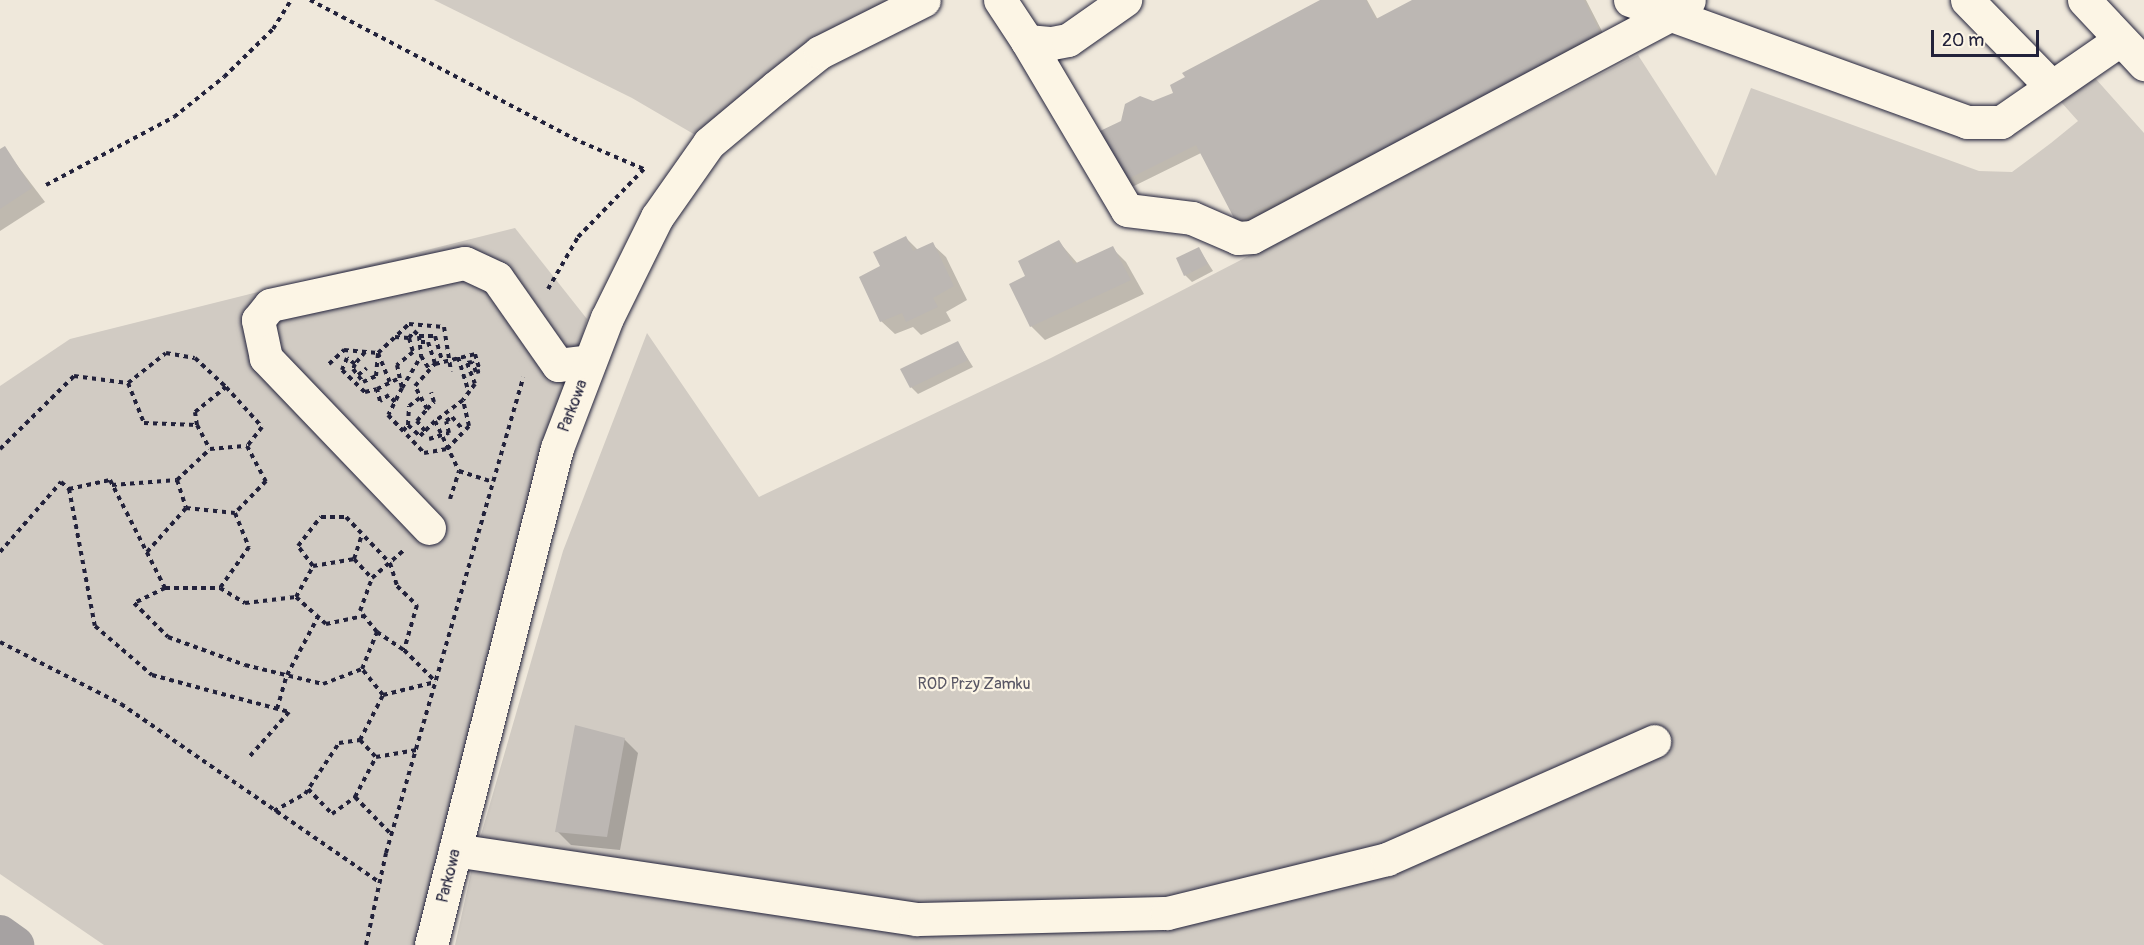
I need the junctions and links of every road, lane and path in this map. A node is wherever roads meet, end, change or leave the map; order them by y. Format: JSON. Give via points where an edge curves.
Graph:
{"nodes":[{"id":1,"x":291,"y":0,"type":"edge"},
{"id":2,"x":310,"y":0,"type":"edge"},
{"id":3,"x":924,"y":0,"type":"edge"},
{"id":4,"x":1000,"y":0,"type":"edge"},
{"id":5,"x":1125,"y":0,"type":"edge"},
{"id":6,"x":1629,"y":0,"type":"edge"},
{"id":7,"x":1967,"y":0,"type":"edge"},
{"id":8,"x":2084,"y":0,"type":"edge"},
{"id":9,"x":1678,"y":8,"type":"edge"},
{"id":10,"x":2120,"y":40,"type":"junction"},
{"id":11,"x":1027,"y":41,"type":"junction"},
{"id":12,"x":2144,"y":64,"type":"edge"},
{"id":13,"x":2051,"y":86,"type":"junction"},
{"id":14,"x":644,"y":169,"type":"junction"},
{"id":15,"x":677,"y":183,"type":"junction"},
{"id":16,"x":46,"y":185,"type":"dead end"},
{"id":17,"x":536,"y":333,"type":"junction"},
{"id":18,"x":419,"y":336,"type":"junction"},
{"id":19,"x":395,"y":337,"type":"junction"},
{"id":20,"x":409,"y":338,"type":"junction"},
{"id":21,"x":421,"y":342,"type":"junction"},
{"id":22,"x":366,"y":351,"type":"junction"},
{"id":23,"x":378,"y":353,"type":"junction"},
{"id":24,"x":421,"y":356,"type":"junction"},
{"id":25,"x":458,"y":357,"type":"junction"},
{"id":26,"x":449,"y":359,"type":"junction"},
{"id":27,"x":442,"y":361,"type":"junction"},
{"id":28,"x":590,"y":361,"type":"junction"},
{"id":29,"x":329,"y":364,"type":"dead end"},
{"id":30,"x":356,"y":364,"type":"junction"},
{"id":31,"x":435,"y":364,"type":"junction"},
{"id":32,"x":367,"y":368,"type":"dead end"},
{"id":33,"x":429,"y":369,"type":"junction"},
{"id":34,"x":451,"y":371,"type":"dead end"},
{"id":35,"x":358,"y":375,"type":"junction"},
{"id":36,"x":400,"y":378,"type":"junction"},
{"id":37,"x":363,"y":382,"type":"junction"},
{"id":38,"x":390,"y":382,"type":"junction"},
{"id":39,"x":128,"y":383,"type":"junction"},
{"id":40,"x":226,"y":387,"type":"junction"},
{"id":41,"x":361,"y":388,"type":"junction"},
{"id":42,"x":402,"y":388,"type":"junction"},
{"id":43,"x":376,"y":389,"type":"junction"},
{"id":44,"x":431,"y":392,"type":"dead end"},
{"id":45,"x":469,"y":392,"type":"junction"},
{"id":46,"x":421,"y":397,"type":"junction"},
{"id":47,"x":463,"y":400,"type":"junction"},
{"id":48,"x":395,"y":402,"type":"junction"},
{"id":49,"x":427,"y":409,"type":"junction"},
{"id":50,"x":435,"y":422,"type":"junction"},
{"id":51,"x":197,"y":425,"type":"junction"},
{"id":52,"x":408,"y":425,"type":"junction"},
{"id":53,"x":425,"y":430,"type":"junction"},
{"id":54,"x":403,"y":431,"type":"junction"},
{"id":55,"x":464,"y":431,"type":"junction"},
{"id":56,"x":442,"y":436,"type":"junction"},
{"id":57,"x":429,"y":439,"type":"dead end"},
{"id":58,"x":247,"y":446,"type":"junction"},
{"id":59,"x":447,"y":448,"type":"junction"},
{"id":60,"x":0,"y":449,"type":"edge"},
{"id":61,"x":210,"y":449,"type":"junction"},
{"id":62,"x":459,"y":471,"type":"junction"},
{"id":63,"x":177,"y":480,"type":"junction"},
{"id":64,"x":493,"y":482,"type":"junction"},
{"id":65,"x":112,"y":485,"type":"junction"},
{"id":66,"x":69,"y":489,"type":"junction"},
{"id":67,"x":186,"y":508,"type":"junction"},
{"id":68,"x":235,"y":513,"type":"junction"},
{"id":69,"x":429,"y":528,"type":"junction"},
{"id":70,"x":362,"y":533,"type":"junction"},
{"id":71,"x":0,"y":552,"type":"edge"},
{"id":72,"x":147,"y":552,"type":"junction"},
{"id":73,"x":354,"y":559,"type":"junction"},
{"id":74,"x":390,"y":563,"type":"junction"},
{"id":75,"x":313,"y":566,"type":"junction"},
{"id":76,"x":372,"y":578,"type":"junction"},
{"id":77,"x":165,"y":588,"type":"junction"},
{"id":78,"x":220,"y":588,"type":"junction"},
{"id":79,"x":296,"y":597,"type":"junction"},
{"id":80,"x":364,"y":616,"type":"junction"},
{"id":81,"x":318,"y":617,"type":"junction"},
{"id":82,"x":377,"y":632,"type":"junction"},
{"id":83,"x":0,"y":642,"type":"edge"},
{"id":84,"x":404,"y":650,"type":"junction"},
{"id":85,"x":362,"y":669,"type":"junction"},
{"id":86,"x":287,"y":675,"type":"junction"},
{"id":87,"x":435,"y":682,"type":"junction"},
{"id":88,"x":383,"y":695,"type":"junction"},
{"id":89,"x":278,"y":709,"type":"junction"},
{"id":90,"x":360,"y":740,"type":"junction"},
{"id":91,"x":1654,"y":741,"type":"dead end"},
{"id":92,"x":416,"y":750,"type":"junction"},
{"id":93,"x":249,"y":757,"type":"dead end"},
{"id":94,"x":376,"y":757,"type":"junction"},
{"id":95,"x":308,"y":789,"type":"junction"},
{"id":96,"x":355,"y":797,"type":"junction"},
{"id":97,"x":274,"y":811,"type":"junction"},
{"id":98,"x":391,"y":835,"type":"junction"},
{"id":99,"x":455,"y":850,"type":"junction"},
{"id":100,"x":380,"y":883,"type":"junction"},
{"id":101,"x":366,"y":945,"type":"edge"},
{"id":102,"x":431,"y":945,"type":"edge"}],
"edges":[{"from":1,"to":16,"type":"path","via":[[273,29],[224,77],[174,117]]},
{"from":2,"to":14,"type":"path","via":[[581,141]]},
{"from":3,"to":15,"type":"street","name":"Parkowa","via":[[820,52],[709,143]]},
{"from":4,"to":11,"type":"street"},
{"from":5,"to":11,"type":"street","via":[[1068,40]]},
{"from":6,"to":9,"type":"street"},
{"from":7,"to":13,"type":"street"},
{"from":8,"to":10,"type":"street"},
{"from":9,"to":11,"type":"street","via":[[1252,237],[1238,238],[1191,219],[1127,210]]},
{"from":9,"to":13,"type":"street","via":[[1967,122],[2001,122],[2026,108]]},
{"from":10,"to":12,"type":"street"},
{"from":10,"to":13,"type":"street"},
{"from":14,"to":15,"type":"path"},
{"from":14,"to":17,"type":"path","via":[[578,237],[561,261]]},
{"from":15,"to":28,"type":"street","name":"Parkowa","via":[[607,318]]},
{"from":17,"to":28,"type":"street","via":[[558,365]]},
{"from":17,"to":64,"type":"path"},
{"from":17,"to":69,"type":"street","via":[[497,278],[465,263],[270,305],[258,320],[266,358]]},
{"from":18,"to":20,"type":"path","via":[[414,332]]},
{"from":18,"to":21,"type":"path"},
{"from":18,"to":27,"type":"path","via":[[435,336]]},
{"from":19,"to":20,"type":"path"},
{"from":19,"to":23,"type":"path"},
{"from":19,"to":26,"type":"path","via":[[409,324],[444,327]]},
{"from":20,"to":36,"type":"path","via":[[413,352],[397,365]]},
{"from":21,"to":24,"type":"path"},
{"from":21,"to":31,"type":"path","via":[[428,342]]},
{"from":22,"to":23,"type":"path"},
{"from":22,"to":29,"type":"path","via":[[344,350]]},
{"from":22,"to":30,"type":"path"},
{"from":23,"to":37,"type":"path","via":[[376,376]]},
{"from":23,"to":38,"type":"path"},
{"from":24,"to":33,"type":"path"},
{"from":24,"to":42,"type":"path"},
{"from":25,"to":26,"type":"path"},
{"from":25,"to":45,"type":"path"},
{"from":25,"to":45,"type":"path","via":[[475,354],[480,371],[476,372],[472,362],[467,363],[475,384]]},
{"from":26,"to":27,"type":"path"},
{"from":26,"to":34,"type":"path"},
{"from":27,"to":31,"type":"path"},
{"from":28,"to":99,"type":"street","name":"Parkowa","via":[[557,448]]},
{"from":30,"to":35,"type":"path"},
{"from":30,"to":41,"type":"path","via":[[347,358],[342,370]]},
{"from":31,"to":33,"type":"path"},
{"from":32,"to":35,"type":"path"},
{"from":33,"to":46,"type":"path","via":[[415,386]]},
{"from":35,"to":37,"type":"path"},
{"from":36,"to":38,"type":"path"},
{"from":36,"to":42,"type":"path"},
{"from":37,"to":41,"type":"path"},
{"from":38,"to":43,"type":"path"},
{"from":39,"to":40,"type":"path","via":[[166,353],[195,358]]},
{"from":39,"to":51,"type":"path","via":[[144,423]]},
{"from":39,"to":60,"type":"path","via":[[74,376]]},
{"from":40,"to":51,"type":"path","via":[[195,412]]},
{"from":40,"to":58,"type":"path","via":[[262,426]]},
{"from":41,"to":43,"type":"path","via":[[365,392]]},
{"from":42,"to":48,"type":"path"},
{"from":43,"to":48,"type":"path","via":[[380,401],[389,395]]},
{"from":44,"to":49,"type":"path","via":[[434,402]]},
{"from":45,"to":47,"type":"path"},
{"from":46,"to":49,"type":"path"},
{"from":46,"to":52,"type":"path","via":[[409,406]]},
{"from":47,"to":50,"type":"path"},
{"from":47,"to":55,"type":"path","via":[[469,426]]},
{"from":48,"to":54,"type":"path","via":[[388,415]]},
{"from":49,"to":53,"type":"path","via":[[417,421]]},
{"from":50,"to":53,"type":"path"},
{"from":50,"to":56,"type":"path"},
{"from":51,"to":61,"type":"path"},
{"from":52,"to":53,"type":"path","via":[[420,436]]},
{"from":52,"to":54,"type":"path"},
{"from":54,"to":59,"type":"path","via":[[424,453]]},
{"from":55,"to":56,"type":"path","via":[[452,417],[446,421],[449,433]]},
{"from":55,"to":59,"type":"path"},
{"from":56,"to":57,"type":"path"},
{"from":56,"to":59,"type":"path"},
{"from":58,"to":61,"type":"path"},
{"from":58,"to":68,"type":"path","via":[[266,481]]},
{"from":59,"to":62,"type":"path"},
{"from":61,"to":63,"type":"path"},
{"from":62,"to":64,"type":"path"},
{"from":62,"to":69,"type":"path","via":[[446,513]]},
{"from":63,"to":65,"type":"path"},
{"from":63,"to":67,"type":"path"},
{"from":64,"to":87,"type":"path"},
{"from":65,"to":66,"type":"path","via":[[110,480]]},
{"from":65,"to":72,"type":"path"},
{"from":66,"to":71,"type":"path","via":[[61,482]]},
{"from":66,"to":89,"type":"path","via":[[95,626],[152,675]]},
{"from":67,"to":68,"type":"path"},
{"from":67,"to":72,"type":"path"},
{"from":68,"to":78,"type":"path","via":[[249,547]]},
{"from":69,"to":74,"type":"path"},
{"from":70,"to":73,"type":"path"},
{"from":70,"to":74,"type":"path"},
{"from":70,"to":75,"type":"path","via":[[346,516],[321,518],[298,546]]},
{"from":72,"to":77,"type":"path"},
{"from":73,"to":75,"type":"path"},
{"from":73,"to":76,"type":"path"},
{"from":74,"to":76,"type":"path"},
{"from":74,"to":84,"type":"path","via":[[398,586],[417,605]]},
{"from":75,"to":79,"type":"path"},
{"from":76,"to":80,"type":"path","via":[[360,611]]},
{"from":77,"to":78,"type":"path"},
{"from":77,"to":86,"type":"path","via":[[134,603],[168,637],[244,665]]},
{"from":78,"to":79,"type":"path","via":[[245,603]]},
{"from":79,"to":81,"type":"path"},
{"from":80,"to":81,"type":"path","via":[[326,624]]},
{"from":80,"to":82,"type":"path"},
{"from":81,"to":86,"type":"path"},
{"from":82,"to":84,"type":"path"},
{"from":82,"to":85,"type":"path"},
{"from":83,"to":97,"type":"path","via":[[122,704]]},
{"from":84,"to":87,"type":"path"},
{"from":85,"to":86,"type":"path","via":[[323,684]]},
{"from":85,"to":88,"type":"path"},
{"from":86,"to":89,"type":"path"},
{"from":87,"to":88,"type":"path"},
{"from":87,"to":92,"type":"path"},
{"from":88,"to":90,"type":"path"},
{"from":89,"to":93,"type":"path","via":[[290,712]]},
{"from":90,"to":94,"type":"path"},
{"from":90,"to":95,"type":"path","via":[[339,743]]},
{"from":91,"to":99,"type":"street","via":[[1387,859],[1167,913],[916,919]]},
{"from":92,"to":94,"type":"path"},
{"from":92,"to":98,"type":"path"},
{"from":94,"to":96,"type":"path"},
{"from":95,"to":96,"type":"path","via":[[332,814]]},
{"from":95,"to":97,"type":"path"},
{"from":96,"to":98,"type":"path"},
{"from":97,"to":100,"type":"path"},
{"from":98,"to":100,"type":"path"},
{"from":99,"to":102,"type":"street","name":"Parkowa"},
{"from":100,"to":101,"type":"path"}]}
